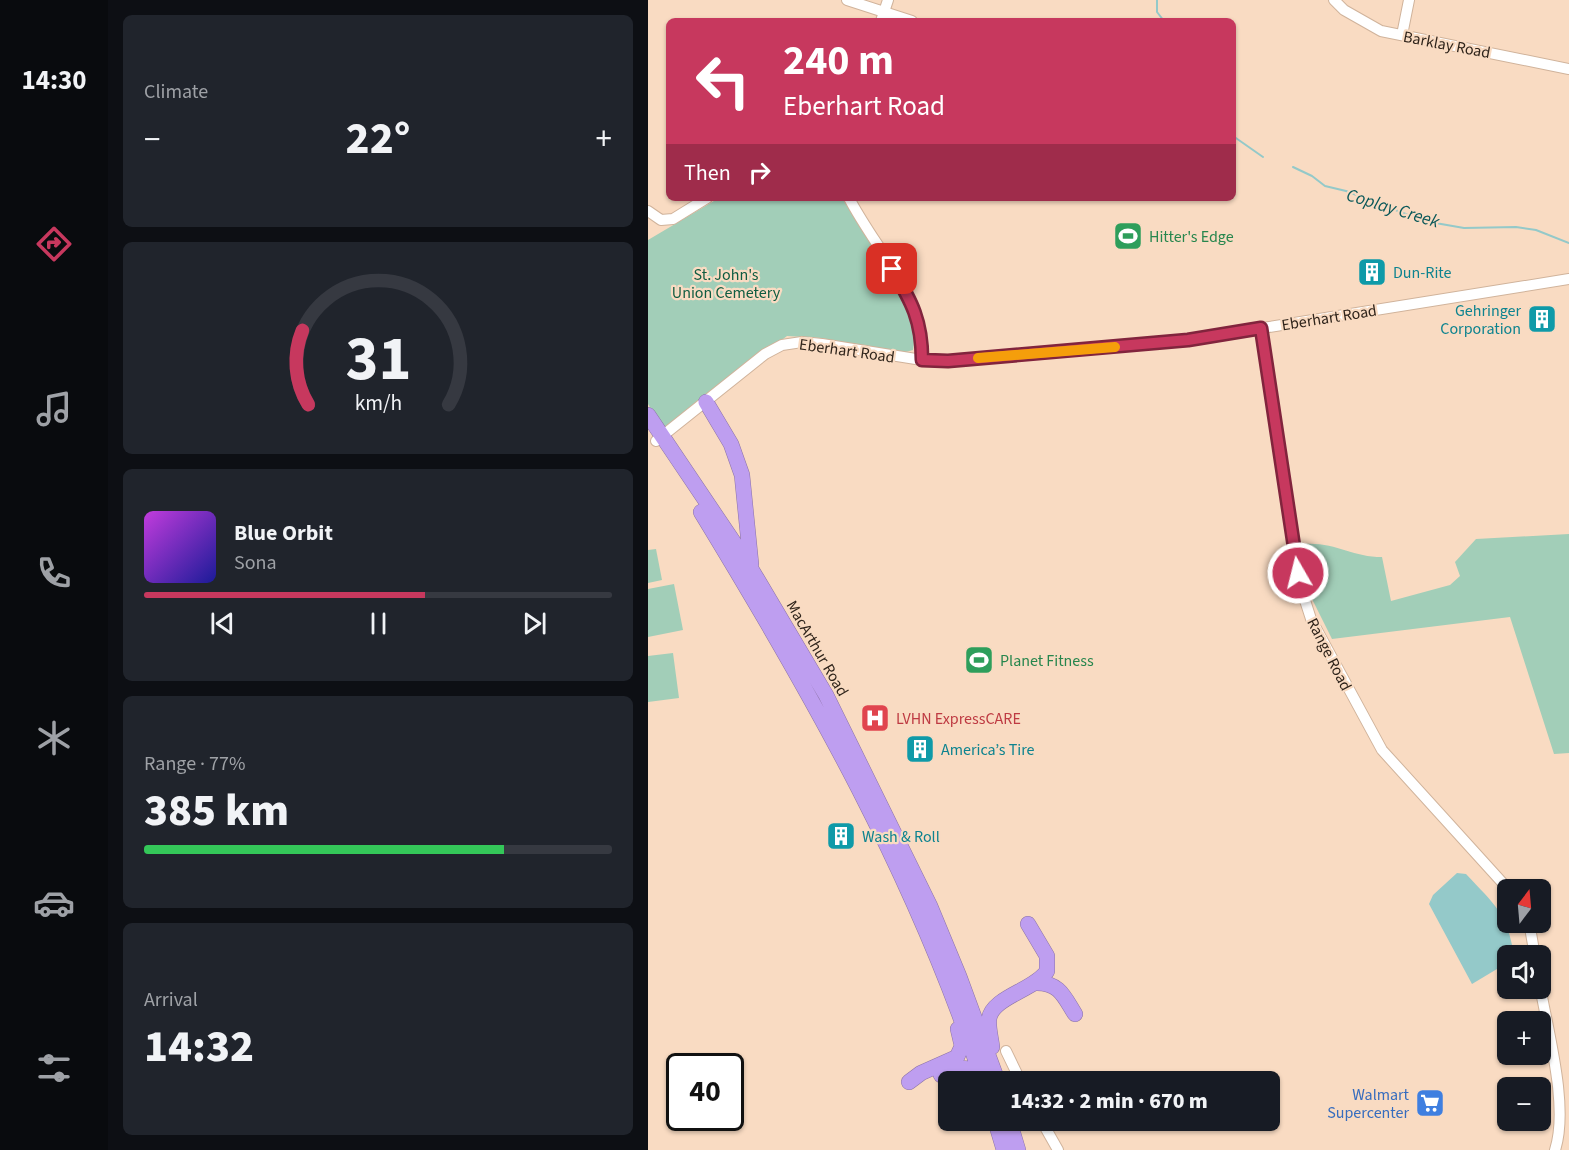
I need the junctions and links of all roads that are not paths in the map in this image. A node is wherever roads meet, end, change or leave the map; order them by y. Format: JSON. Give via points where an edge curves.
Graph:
{"nodes":[{"id":1,"x":847,"y":0,"type":"edge"},
{"id":2,"x":888,"y":0,"type":"edge"},
{"id":3,"x":1334,"y":0,"type":"edge"},
{"id":4,"x":1409,"y":0,"type":"edge"},
{"id":5,"x":883,"y":17,"type":"edge"},
{"id":6,"x":1402,"y":35,"type":"junction"},
{"id":7,"x":1569,"y":69,"type":"edge"},
{"id":8,"x":702,"y":201,"type":"edge"},
{"id":9,"x":851,"y":201,"type":"edge"},
{"id":10,"x":648,"y":211,"type":"edge"},
{"id":11,"x":1569,"y":279,"type":"edge"},
{"id":12,"x":1261,"y":328,"type":"junction"},
{"id":13,"x":922,"y":360,"type":"junction"},
{"id":14,"x":706,"y":402,"type":"junction"},
{"id":15,"x":648,"y":415,"type":"edge"},
{"id":16,"x":656,"y":436,"type":"edge"},
{"id":17,"x":760,"y":583,"type":"junction"},
{"id":18,"x":1499,"y":879,"type":"edge"},
{"id":19,"x":1028,"y":924,"type":"dead end"},
{"id":20,"x":1037,"y":983,"type":"junction"},
{"id":21,"x":952,"y":995,"type":"junction"},
{"id":22,"x":1542,"y":999,"type":"edge"},
{"id":23,"x":1075,"y":1014,"type":"dead end"},
{"id":24,"x":1006,"y":1051,"type":"dead end"},
{"id":25,"x":992,"y":1065,"type":"junction"},
{"id":26,"x":953,"y":1071,"type":"edge"},
{"id":27,"x":976,"y":1071,"type":"edge"},
{"id":28,"x":984,"y":1071,"type":"edge"},
{"id":29,"x":990,"y":1071,"type":"edge"},
{"id":30,"x":1016,"y":1071,"type":"edge"},
{"id":31,"x":938,"y":1076,"type":"edge"},
{"id":32,"x":998,"y":1131,"type":"edge"},
{"id":33,"x":1012,"y":1131,"type":"edge"},
{"id":34,"x":1047,"y":1131,"type":"edge"},
{"id":35,"x":1004,"y":1150,"type":"edge"},
{"id":36,"x":1018,"y":1150,"type":"edge"},
{"id":37,"x":1058,"y":1150,"type":"edge"},
{"id":38,"x":1555,"y":1150,"type":"edge"}],
"edges":[{"from":1,"to":5,"type":"street"},
{"from":2,"to":5,"type":"street"},
{"from":3,"to":6,"type":"street","name":"Barklay Road","via":[[1359,20]]},
{"from":4,"to":6,"type":"street"},
{"from":6,"to":7,"type":"street","name":"Barklay Road"},
{"from":8,"to":10,"type":"street","via":[[673,219],[661,220]]},
{"from":9,"to":13,"type":"street","via":[[913,302],[921,328]]},
{"from":11,"to":12,"type":"street","name":"Eberhart Road"},
{"from":12,"to":13,"type":"street","name":"Eberhart Road","via":[[1188,340]]},
{"from":12,"to":18,"type":"street","name":"Range Road","via":[[1300,585],[1311,619],[1382,750]]},
{"from":13,"to":14,"type":"street","name":"Eberhart Road","via":[[792,343],[765,354]]},
{"from":14,"to":16,"type":"street","name":"Eberhart Road"},
{"from":14,"to":17,"type":"highway","via":[[740,468],[749,555]]},
{"from":15,"to":16,"type":"highway","name":"MacArthur Road"},
{"from":16,"to":17,"type":"highway","name":"MacArthur Road"},
{"from":16,"to":21,"type":"highway","name":"MacArthur Road","via":[[820,713],[909,891]]},
{"from":17,"to":25,"type":"highway","name":"MacArthur Road","via":[[825,695],[887,816],[941,932]]},
{"from":19,"to":20,"type":"highway","via":[[1048,960],[1047,971]]},
{"from":20,"to":23,"type":"highway","via":[[1059,988]]},
{"from":20,"to":25,"type":"highway","via":[[999,1004],[991,1014]]},
{"from":21,"to":28,"type":"highway","name":"MacArthur Road"},
{"from":21,"to":31,"type":"highway","via":[[951,1010],[961,1042],[960,1053],[951,1062],[909,1082]]},
{"from":22,"to":38,"type":"street","via":[[1561,1111]]},
{"from":24,"to":30,"type":"street"},
{"from":25,"to":29,"type":"highway","name":"MacArthur Road"},
{"from":26,"to":27,"type":"highway","via":[[965,1067]]},
{"from":32,"to":35,"type":"highway"},
{"from":33,"to":36,"type":"highway"},
{"from":34,"to":37,"type":"street"}]}
